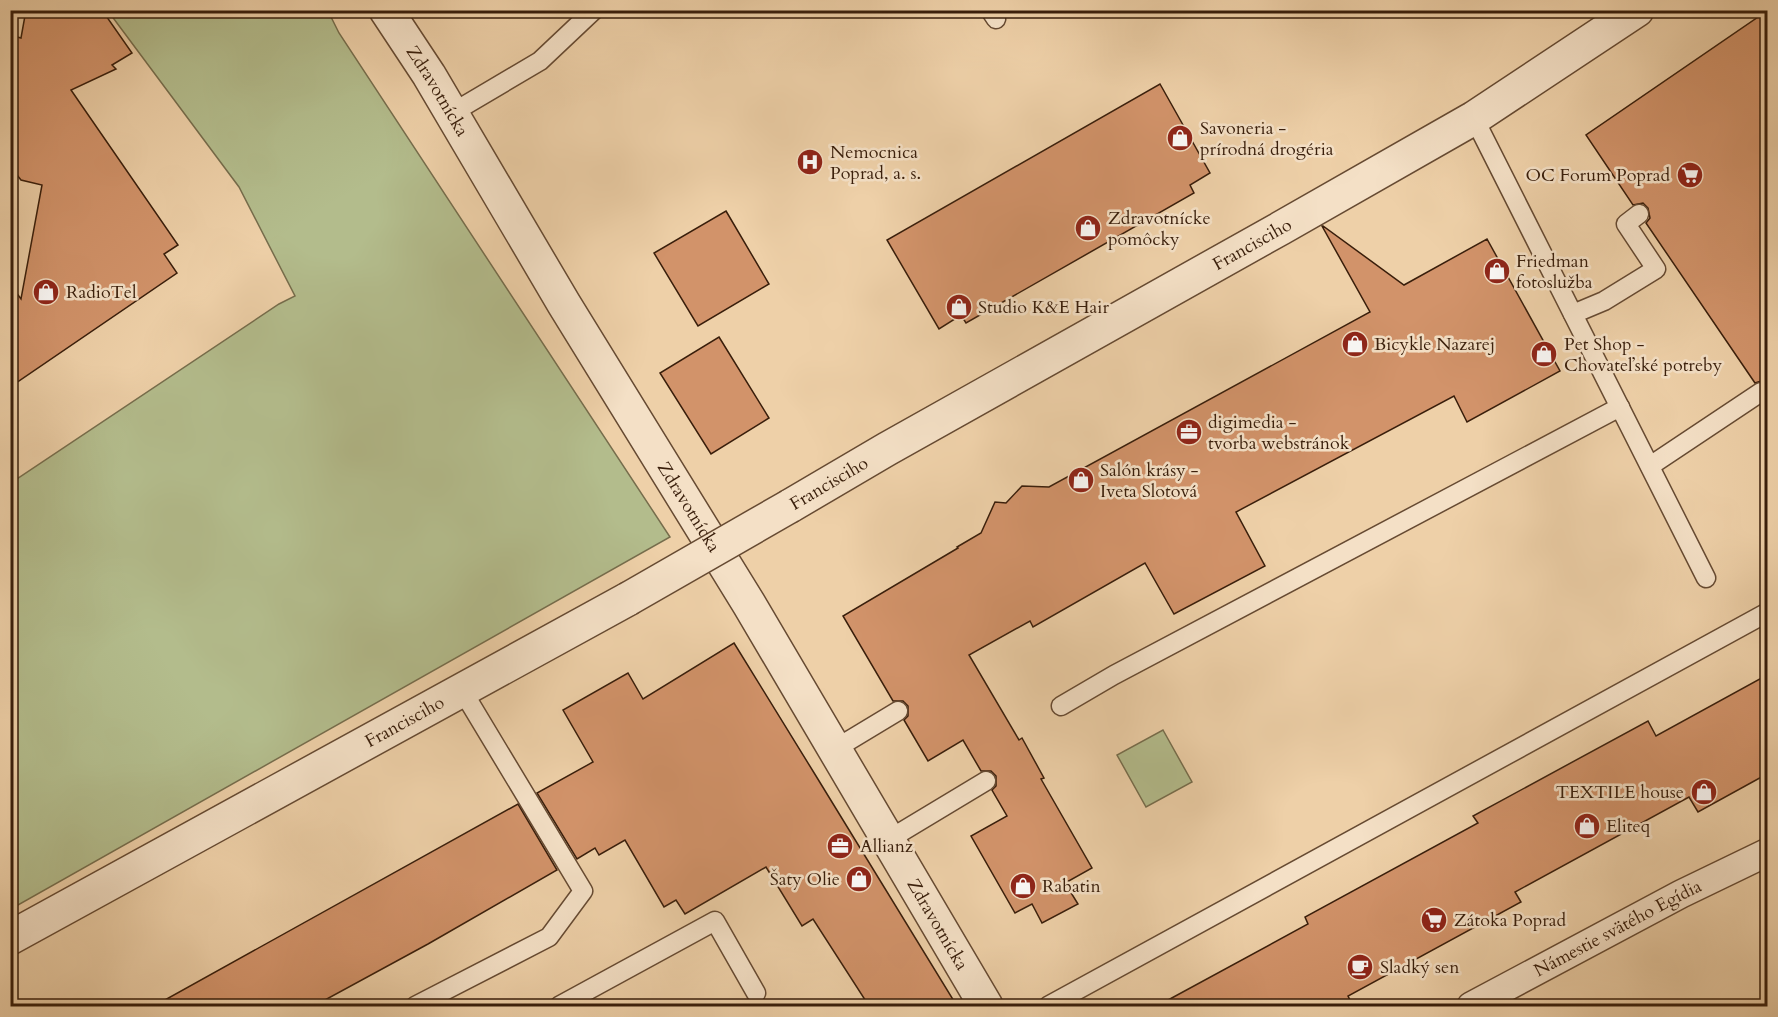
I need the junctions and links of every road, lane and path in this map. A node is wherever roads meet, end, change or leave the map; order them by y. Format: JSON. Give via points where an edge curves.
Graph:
{"nodes":[{"id":1,"x":386,"y":10,"type":"edge"},
{"id":2,"x":594,"y":10,"type":"edge"},
{"id":3,"x":1637,"y":10,"type":"edge"},
{"id":4,"x":452,"y":113,"type":"junction"},
{"id":5,"x":1474,"y":118,"type":"junction"},
{"id":6,"x":1639,"y":214,"type":"dead end"},
{"id":7,"x":1574,"y":314,"type":"junction"},
{"id":8,"x":1761,"y":392,"type":"dead end"},
{"id":9,"x":1620,"y":407,"type":"junction"},
{"id":10,"x":1650,"y":466,"type":"junction"},
{"id":11,"x":1706,"y":578,"type":"dead end"},
{"id":12,"x":1767,"y":612,"type":"edge"},
{"id":13,"x":462,"y":690,"type":"junction"},
{"id":14,"x":1061,"y":706,"type":"dead end"},
{"id":15,"x":898,"y":711,"type":"dead end"},
{"id":16,"x":835,"y":749,"type":"junction"},
{"id":17,"x":986,"y":781,"type":"dead end"},
{"id":18,"x":888,"y":840,"type":"junction"},
{"id":19,"x":1767,"y":852,"type":"edge"},
{"id":20,"x":10,"y":938,"type":"edge"},
{"id":21,"x":756,"y":993,"type":"dead end"},
{"id":22,"x":415,"y":1006,"type":"edge"},
{"id":23,"x":559,"y":1006,"type":"edge"},
{"id":24,"x":986,"y":1006,"type":"edge"},
{"id":25,"x":1048,"y":1006,"type":"edge"},
{"id":26,"x":1472,"y":1006,"type":"edge"}],
"edges":[{"from":1,"to":4,"type":"street","name":"Zdravotnícka"},
{"from":2,"to":4,"type":"lane","via":[[540,61]]},
{"from":3,"to":5,"type":"street","name":"Francisciho"},
{"from":4,"to":16,"type":"street","name":"Zdravotnícka"},
{"from":5,"to":7,"type":"lane"},
{"from":5,"to":13,"type":"street","name":"Francisciho","bridge":true},
{"from":6,"to":7,"type":"lane","via":[[1626,224],[1656,269],[1604,301]]},
{"from":7,"to":9,"type":"lane"},
{"from":8,"to":10,"type":"lane"},
{"from":9,"to":10,"type":"lane"},
{"from":9,"to":14,"type":"lane"},
{"from":10,"to":11,"type":"lane"},
{"from":12,"to":25,"type":"lane"},
{"from":13,"to":20,"type":"street","name":"Francisciho"},
{"from":13,"to":22,"type":"lane","via":[[583,891],[549,937]]},
{"from":15,"to":16,"type":"lane"},
{"from":16,"to":18,"type":"street","name":"Zdravotnícka"},
{"from":17,"to":18,"type":"lane"},
{"from":18,"to":24,"type":"street","name":"Zdravotnícka"},
{"from":19,"to":26,"type":"street","name":"Námestie svätého Egídia"},
{"from":21,"to":23,"type":"lane","via":[[715,921]]}]}
